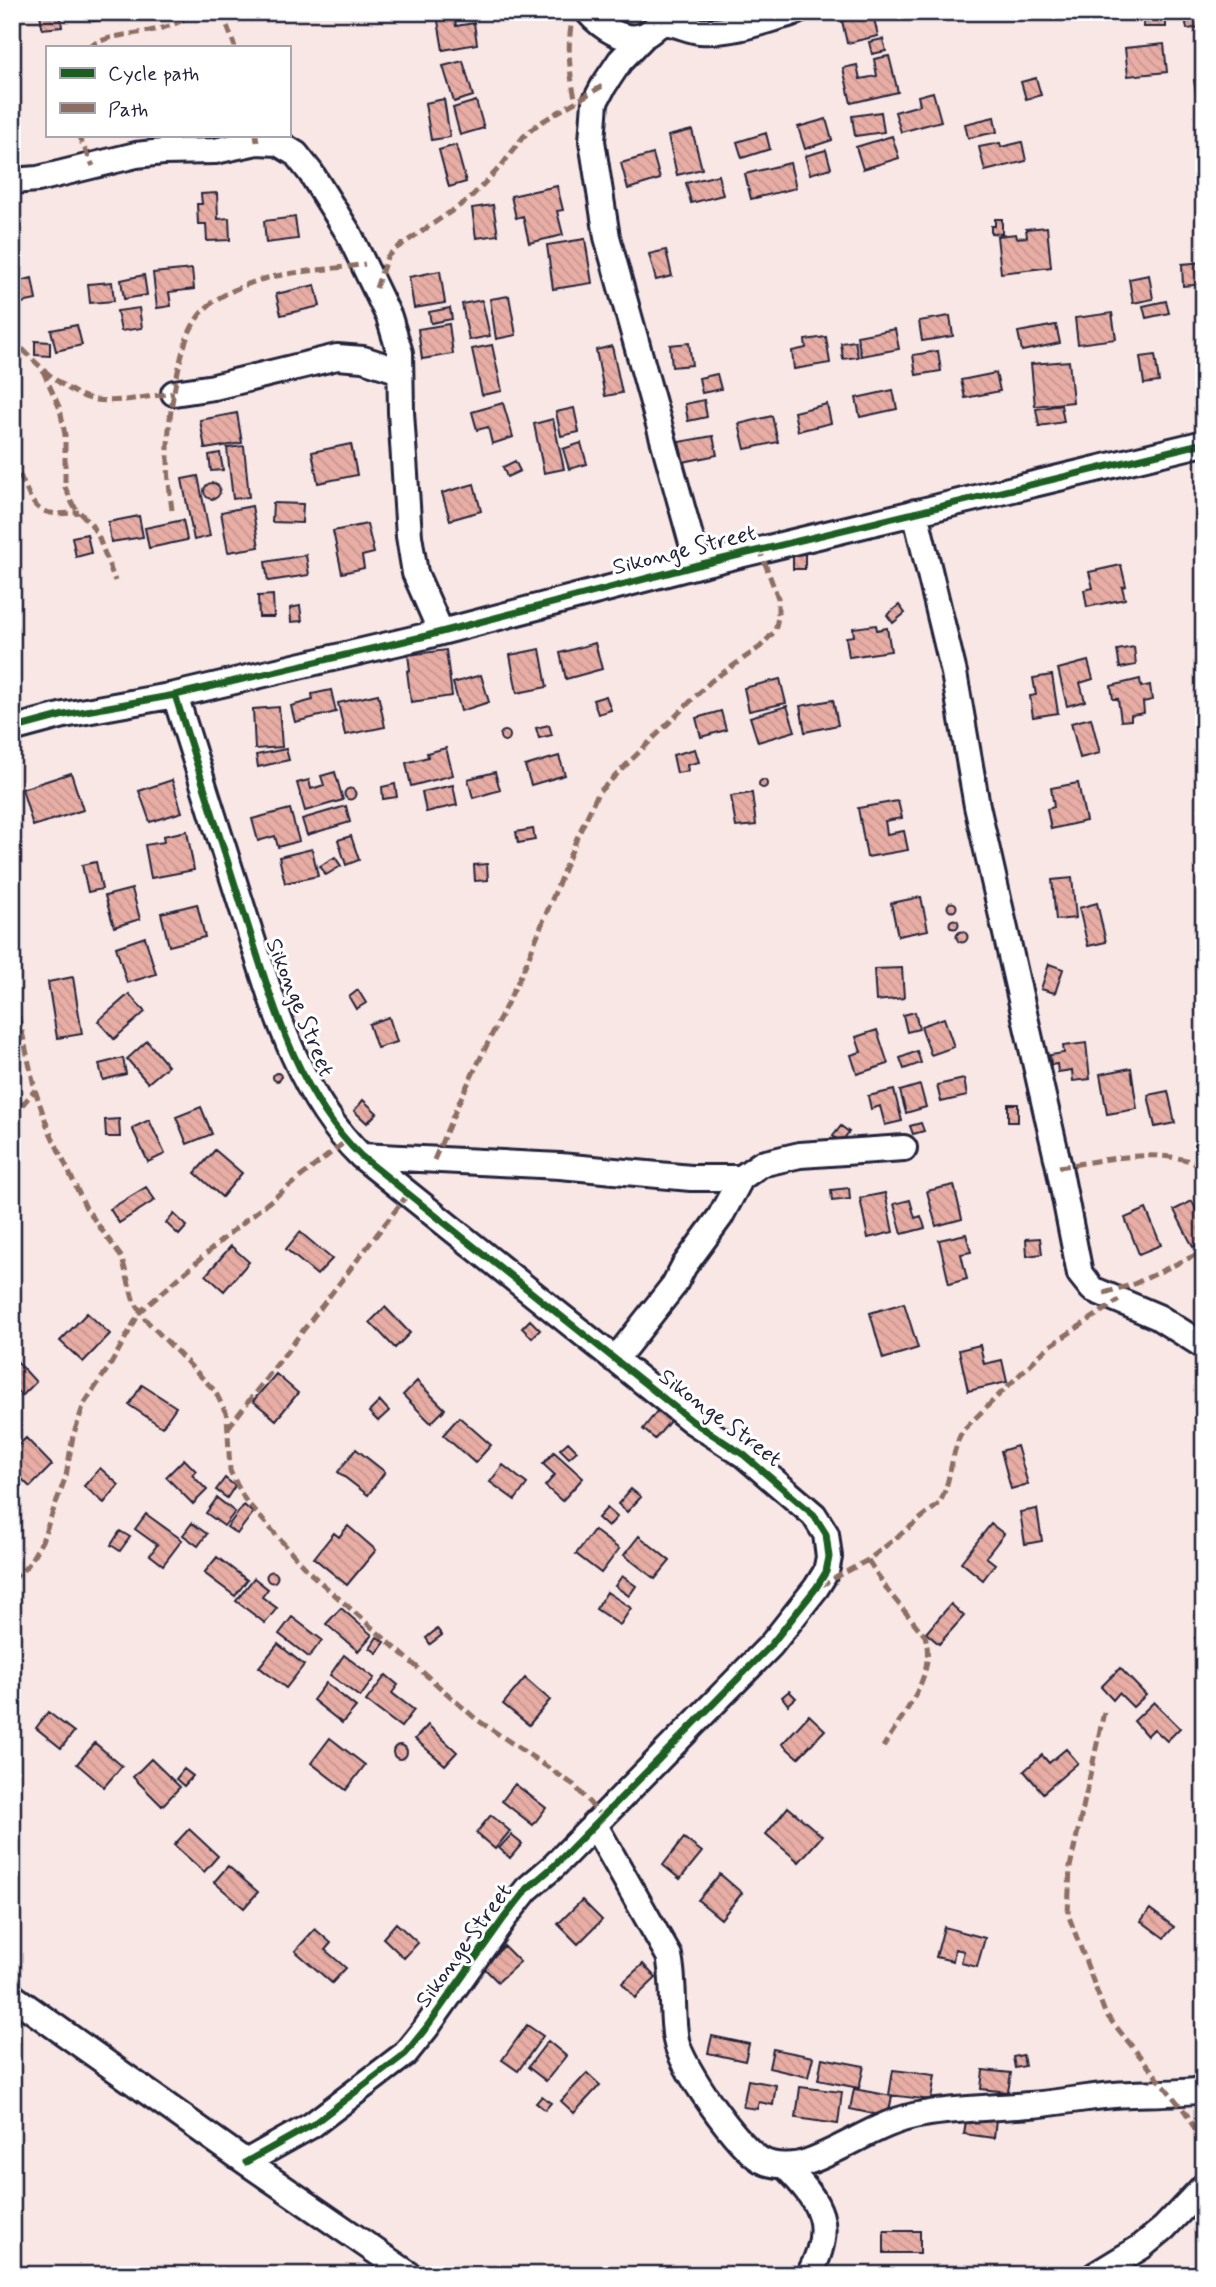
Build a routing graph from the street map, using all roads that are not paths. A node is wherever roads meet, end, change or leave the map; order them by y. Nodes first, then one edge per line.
1 (588, 12) edge
2 (796, 12) edge
3 (644, 36) junction
4 (12, 181) edge
5 (400, 371) junction
6 (174, 393) dead end
7 (1204, 443) edge
8 (915, 512) junction
9 (698, 565) junction
10 (441, 632) junction
11 (175, 695) junction
12 (12, 729) edge
13 (904, 1148) dead end
14 (361, 1156) junction
15 (741, 1178) junction
16 (1204, 1346) edge
17 (615, 1360) junction
18 (594, 1824) junction
19 (12, 1996) edge
20 (1204, 2090) edge
21 (246, 2162) junction
22 (785, 2166) junction
23 (1204, 2186) edge
24 (410, 2275) edge
25 (809, 2275) edge
26 (1095, 2275) edge

1 - 3 street
2 - 3 street
3 - 9 street
4 - 5 street
5 - 6 street
5 - 10 street
7 - 8 street, Sikonge Street
8 - 9 street, Sikonge Street
8 - 16 street
9 - 10 street, Sikonge Street
10 - 11 street, Sikonge Street
11 - 12 street, Sikonge Street
11 - 14 street, Sikonge Street
13 - 15 street
14 - 15 street
14 - 17 street, Sikonge Street
15 - 17 street
17 - 18 street, Sikonge Street
18 - 21 street, Sikonge Street
18 - 22 street
19 - 21 street
20 - 22 street
21 - 24 street
22 - 25 street
23 - 26 street

